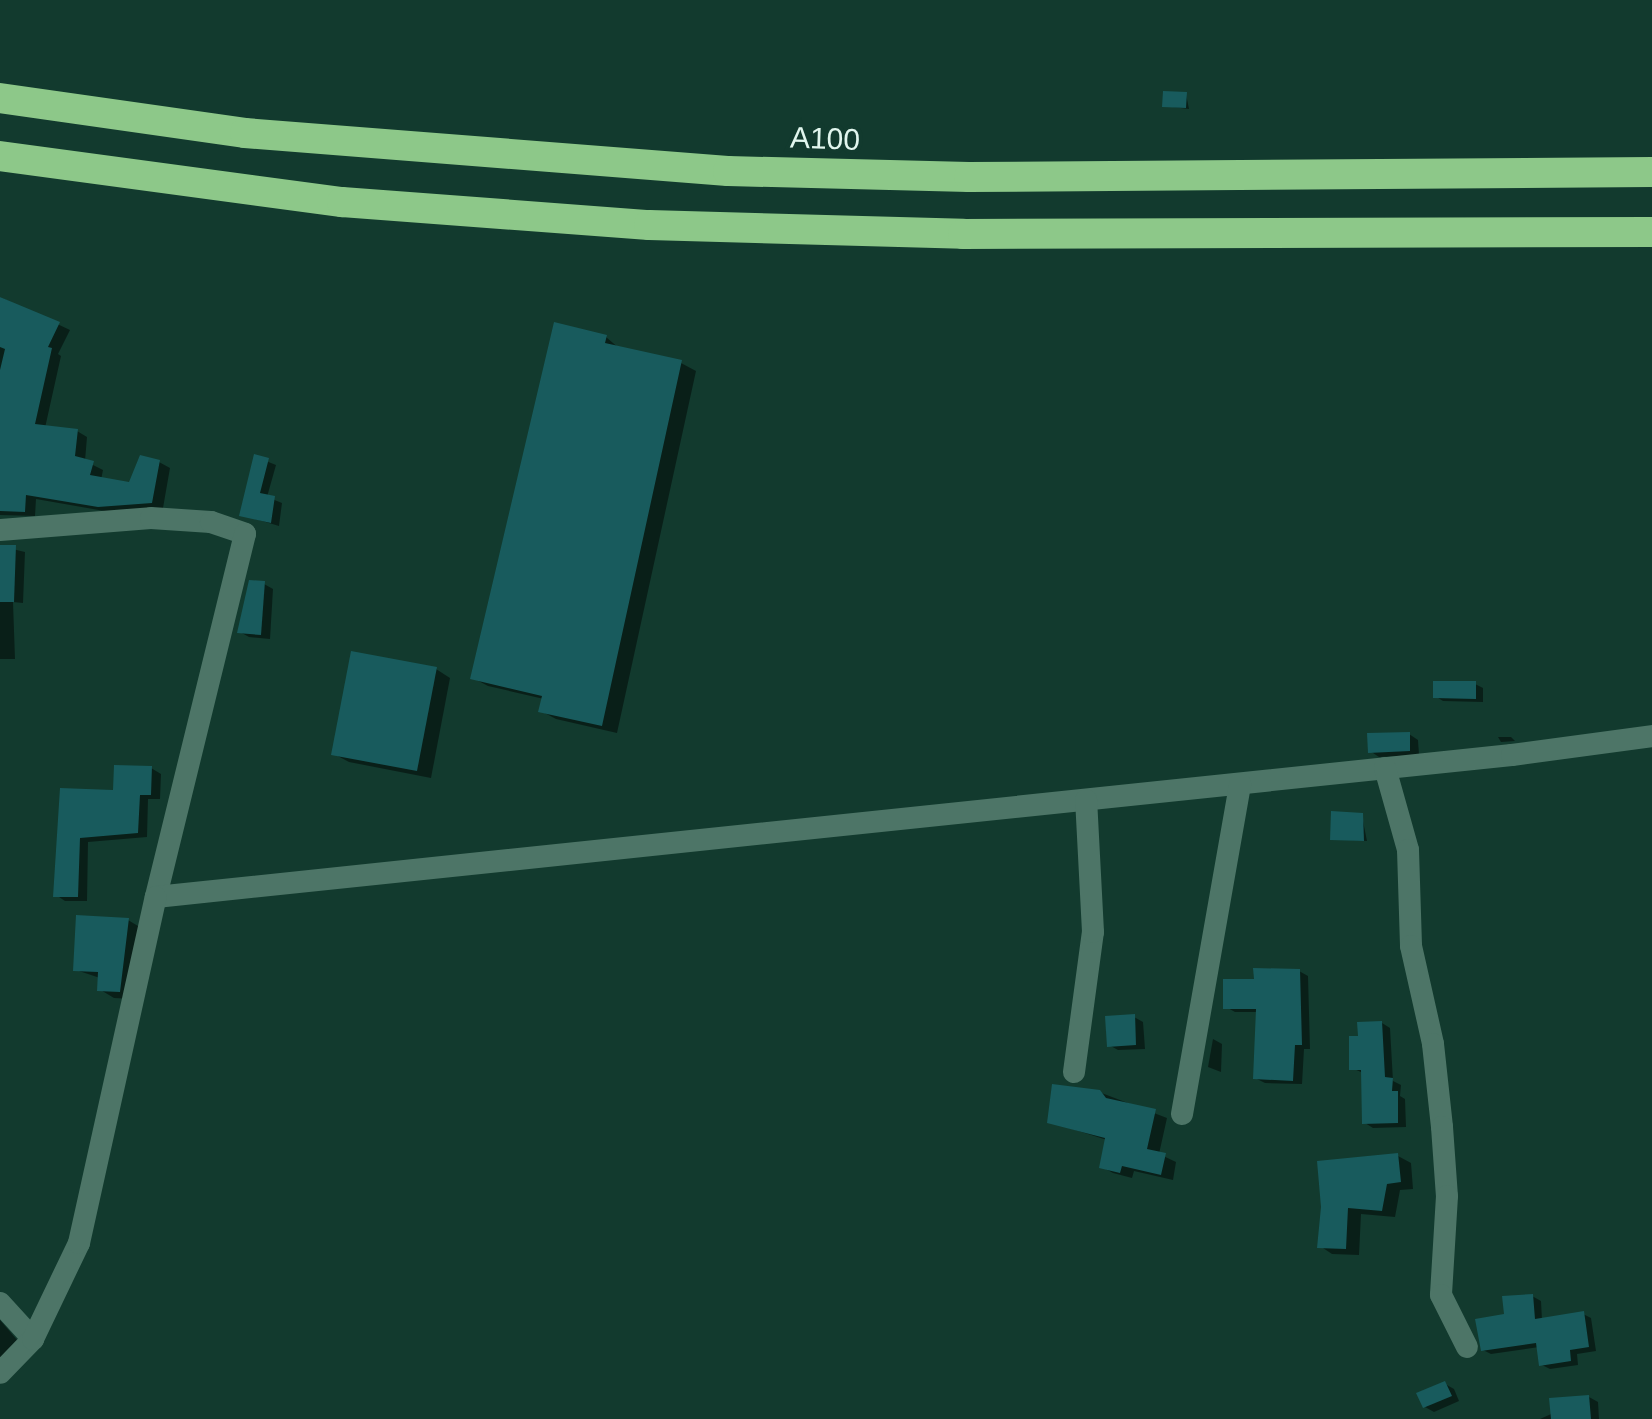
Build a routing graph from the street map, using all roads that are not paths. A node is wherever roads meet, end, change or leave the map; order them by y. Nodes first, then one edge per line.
1 (0, 98) edge
2 (0, 156) edge
3 (1652, 172) edge
4 (1652, 232) edge
5 (0, 530) edge
6 (1652, 736) edge
7 (1385, 768) junction
8 (1240, 784) junction
9 (1086, 800) junction
10 (156, 897) junction
11 (1074, 1072) dead end
12 (1182, 1114) dead end
13 (0, 1303) edge
14 (33, 1339) junction
15 (1467, 1348) dead end
16 (0, 1373) edge

1 - 3 highway, A100 / A100
2 - 4 highway
5 - 10 street
6 - 7 street
7 - 8 street
7 - 15 street
8 - 9 street
8 - 12 street
9 - 10 street
9 - 11 street
10 - 14 street
13 - 14 street
14 - 16 street

